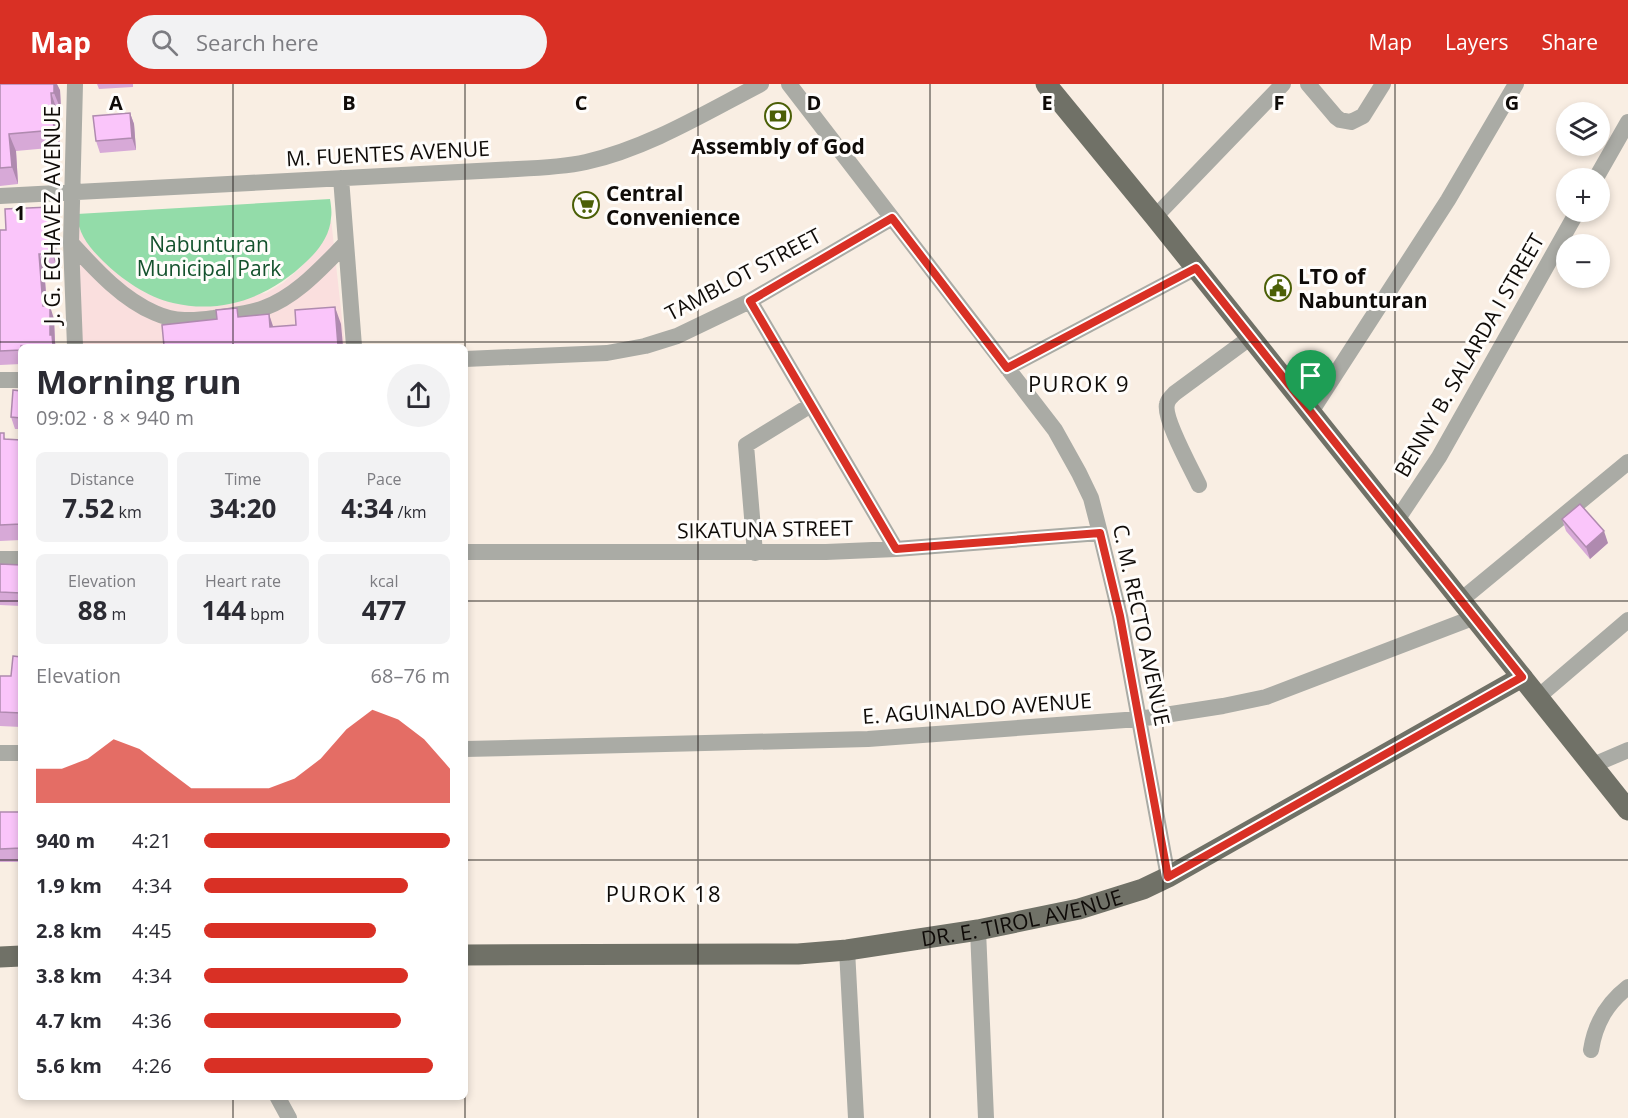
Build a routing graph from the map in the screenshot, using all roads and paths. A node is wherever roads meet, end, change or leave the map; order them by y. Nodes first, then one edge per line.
1 (75, 84) edge
2 (762, 84) edge
3 (789, 84) edge
4 (1046, 84) edge
5 (1283, 84) edge
6 (1308, 84) edge
7 (1383, 84) edge
8 (1516, 84) edge
9 (1628, 122) edge
10 (1602, 168) edge
11 (341, 178) junction
12 (71, 192) junction
13 (0, 196) edge
14 (1155, 217) junction
15 (892, 218) junction
16 (1571, 222) edge
17 (71, 243) junction
18 (346, 243) junction
19 (1196, 268) junction
20 (750, 301) junction
21 (1251, 337) junction
22 (75, 344) edge
23 (354, 344) edge
24 (468, 359) edge
25 (1007, 368) junction
26 (0, 380) edge
27 (18, 380) edge
28 (811, 405) junction
29 (1311, 412) junction
30 (1628, 462) edge
31 (1198, 485) dead end
32 (1397, 520) junction
33 (1100, 533) junction
34 (896, 549) junction
35 (468, 552) edge
36 (755, 553) junction
37 (18, 559) edge
38 (0, 560) edge
39 (1461, 600) junction
40 (1475, 617) junction
41 (1628, 620) edge
42 (1522, 677) junction
43 (1538, 697) junction
44 (1138, 719) junction
45 (468, 749) edge
46 (1628, 750) edge
47 (0, 753) edge
48 (18, 753) edge
49 (1593, 765) junction
50 (1628, 810) edge
51 (1168, 877) junction
52 (978, 930) junction
53 (847, 950) junction
54 (468, 955) edge
55 (18, 956) edge
56 (0, 957) edge
57 (1628, 987) edge
58 (1591, 1050) dead end
59 (279, 1100) edge
60 (290, 1118) edge
61 (856, 1118) edge
62 (986, 1118) edge

1 - 12 street, J. G. ECHAVEZ AVENUE
2 - 11 street, M. FUENTES AVENUE
3 - 15 street, C. M. RECTO AVENUE
4 - 14 main road
5 - 14 street
6 - 7 street
8 - 29 street
9 - 10 street
11 - 12 street, M. FUENTES AVENUE
11 - 18 street
12 - 13 street, M. FUENTES AVENUE
12 - 17 street, J. G. ECHAVEZ AVENUE
14 - 19 main road
15 - 20 street, TAMBLOT STREET
15 - 25 street, C. M. RECTO AVENUE
16 - 32 street, BENNY B. SALARDA I STREET
17 - 18 street
17 - 22 street, J. G. ECHAVEZ AVENUE
18 - 23 street
19 - 21 main road
19 - 25 street
20 - 24 street, TAMBLOT STREET
20 - 28 street
21 - 29 main road
21 - 31 street
25 - 33 street, C. M. RECTO AVENUE
26 - 27 street
28 - 34 street
28 - 36 street
29 - 32 main road
30 - 39 street
32 - 39 main road
33 - 34 street, SIKATUNA STREET
33 - 44 street, C. M. RECTO AVENUE
34 - 36 street, SIKATUNA STREET
35 - 36 street, SIKATUNA STREET
37 - 38 street
39 - 40 main road
40 - 42 main road
40 - 44 street, E. AGUINALDO AVENUE
41 - 43 street
42 - 43 main road
42 - 51 main road, DR. E. TIROL AVENUE
43 - 49 main road
44 - 45 street, E. AGUINALDO AVENUE
44 - 51 street, C. M. RECTO AVENUE
46 - 49 street
47 - 48 street
49 - 50 main road
51 - 52 main road, DR. E. TIROL AVENUE
52 - 53 main road, DR. E. TIROL AVENUE
52 - 62 street
53 - 54 main road, DR. E. TIROL AVENUE
53 - 61 street
55 - 56 main road
57 - 58 street
59 - 60 street

